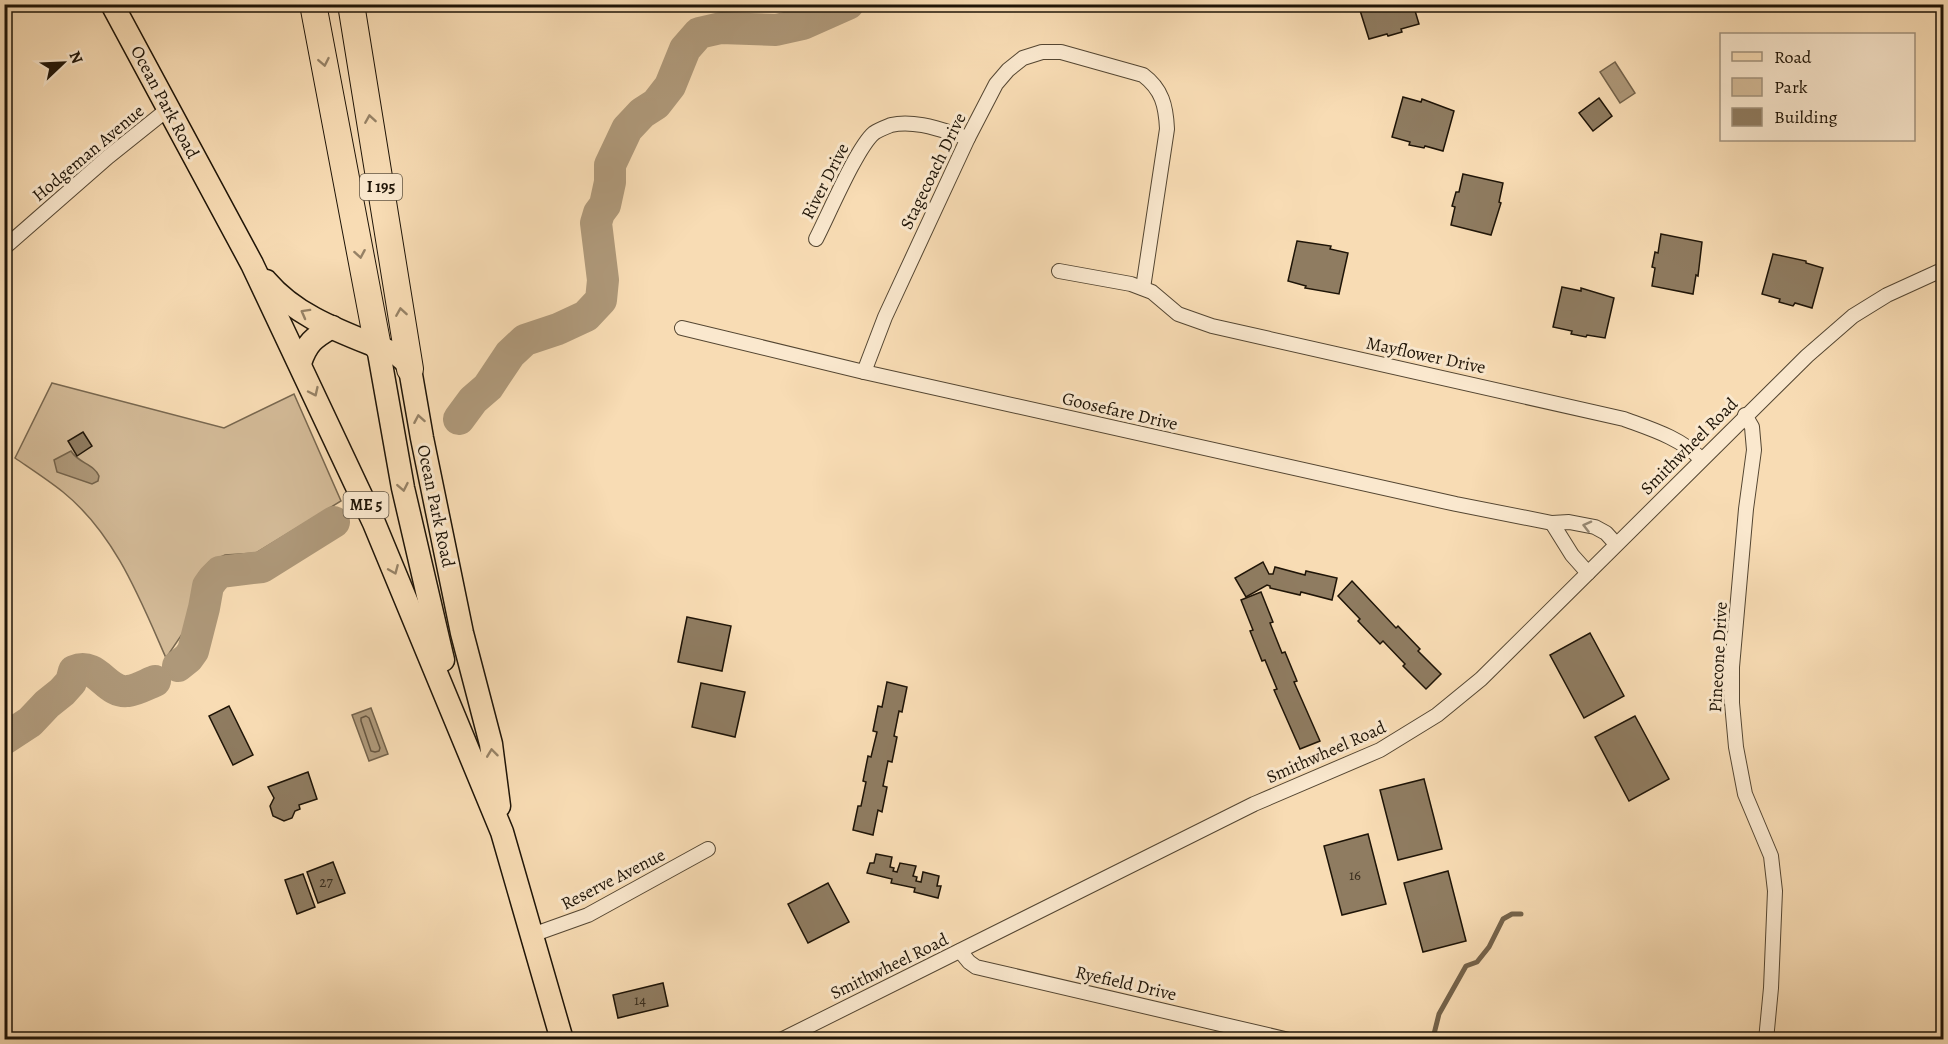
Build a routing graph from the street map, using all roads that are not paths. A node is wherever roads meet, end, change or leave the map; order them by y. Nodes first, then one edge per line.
1 (111, 4) edge
2 (313, 4) edge
3 (351, 4) edge
4 (168, 109) junction
5 (968, 138) junction
6 (816, 239) dead end
7 (4, 248) edge
8 (252, 264) junction
9 (1944, 269) edge
10 (1059, 271) dead end
11 (1143, 288) junction
12 (332, 327) junction
13 (682, 328) dead end
14 (378, 347) junction
15 (300, 363) junction
16 (410, 369) junction
17 (864, 372) junction
18 (1745, 415) junction
19 (1701, 459) junction
20 (1552, 523) junction
21 (1616, 544) junction
22 (1588, 573) junction
23 (468, 751) junction
24 (502, 832) junction
25 (708, 849) dead end
26 (532, 935) junction
27 (960, 951) junction
28 (562, 1040) edge
29 (781, 1040) edge
30 (1289, 1040) edge
31 (1766, 1040) edge

1 - 4 main road, Ocean Park Road / ME 5
2 -> 14 highway, I 195
16 -> 3 highway, I 195
4 - 7 street, Hodgeman Avenue
4 - 8 main road, Ocean Park Road / ME 5
5 - 6 street, River Drive
5 - 11 street, Stagecoach Drive
5 - 17 street, Stagecoach Drive
12 -> 8 main road, Ocean Park Road / ME 5
8 - 15 main road, Ocean Park Road / ME 5
9 - 18 street, Smithwheel Road
10 - 11 street, Mayflower Drive
11 - 19 street, Mayflower Drive
12 - 14 main road, Ocean Park Road / ME 5
12 - 15 main road
13 - 17 street, Goosefare Drive
14 - 16 main road, Ocean Park Road / ME 5
14 -> 23 main road
15 -> 23 main road, Ocean Park Road / ME 5
24 -> 16 main road, Ocean Park Road / ME 5
17 - 20 street, Goosefare Drive
18 - 19 street, Smithwheel Road
18 - 31 street, Pinecone Drive
19 - 21 street, Smithwheel Road
21 -> 20 street, Goosefare Drive
20 - 22 street
21 - 22 street, Smithwheel Road
22 - 27 street, Smithwheel Road
23 - 24 main road, Ocean Park Road / ME 5
24 - 26 main road, Ocean Park Road / ME 5
25 - 26 street, Reserve Avenue
26 - 28 main road, Ocean Park Road / ME 5
27 - 29 street, Smithwheel Road
27 - 30 street, Ryefield Drive

